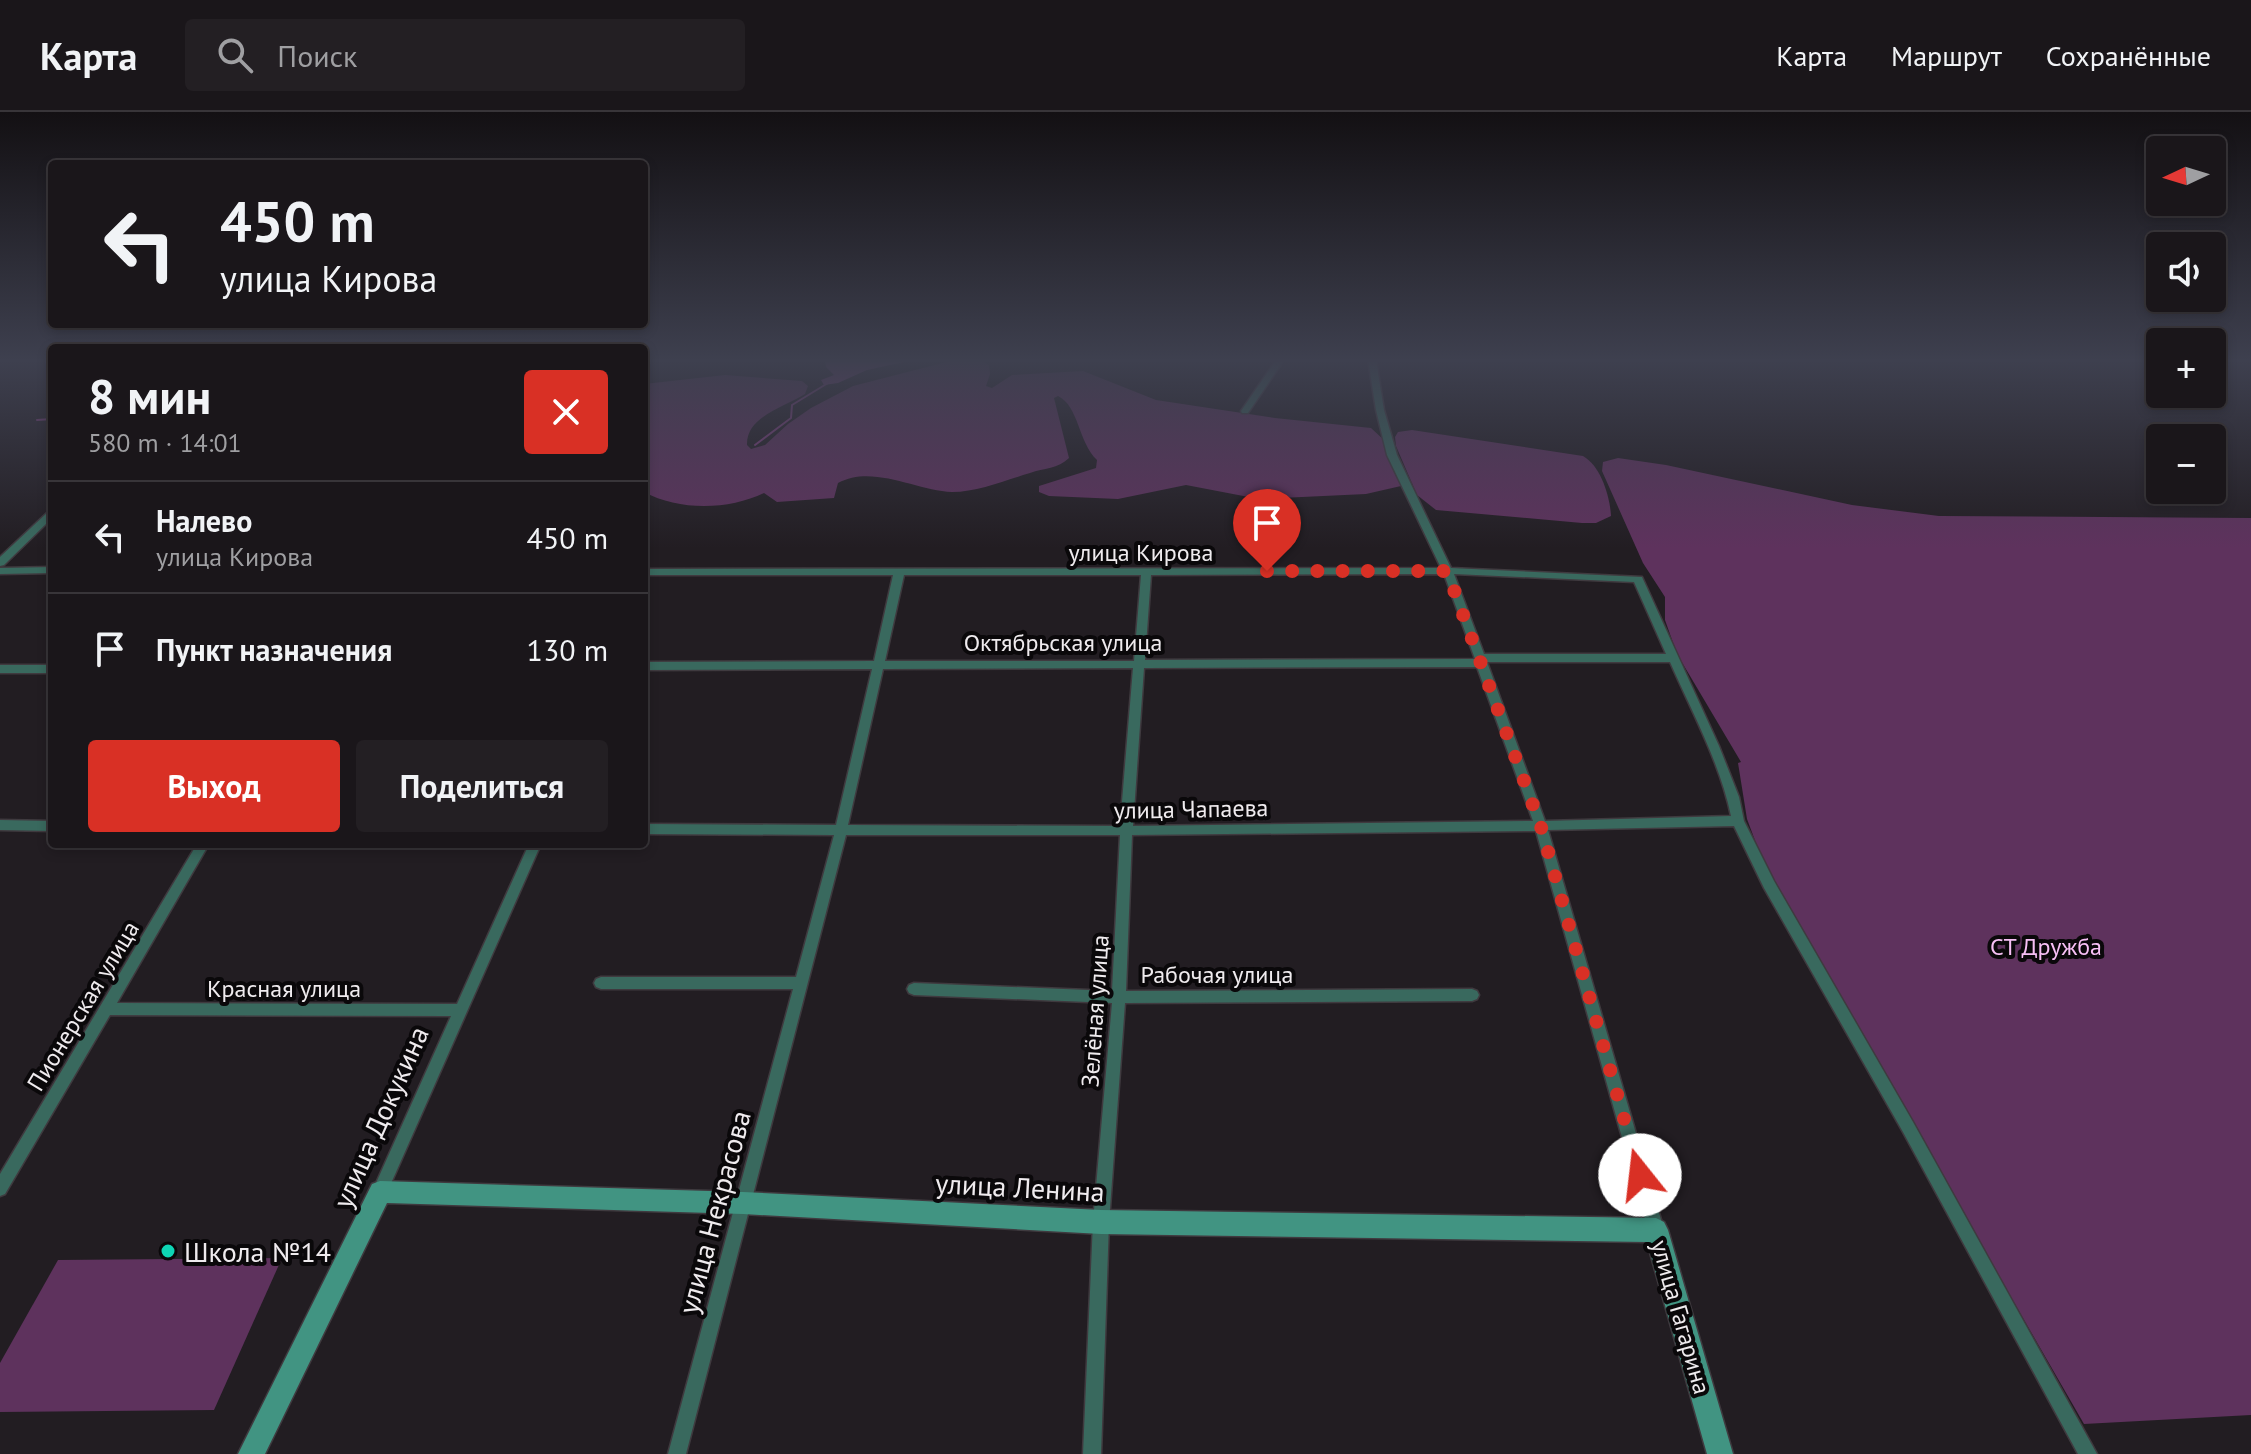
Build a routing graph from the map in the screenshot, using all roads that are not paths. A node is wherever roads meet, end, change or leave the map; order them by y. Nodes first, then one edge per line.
1 (1384, 423) edge
2 (48, 517) edge
3 (0, 563) edge
4 (48, 570) edge
5 (0, 571) edge
6 (1447, 571) junction
7 (1146, 572) junction
8 (899, 573) junction
9 (648, 576) edge
10 (1673, 658) junction
11 (1481, 661) junction
12 (1139, 664) junction
13 (648, 666) edge
14 (878, 666) junction
15 (0, 669) edge
16 (48, 669) edge
17 (1738, 821) junction
18 (0, 825) edge
19 (48, 826) edge
20 (1541, 827) junction
21 (648, 829) edge
22 (841, 831) junction
23 (1126, 832) junction
24 (201, 848) edge
25 (533, 848) edge
26 (601, 983) dead end
27 (801, 983) junction
28 (914, 989) dead end
29 (1472, 995) dead end
30 (1119, 997) junction
31 (106, 1009) junction
32 (461, 1010) junction
33 (0, 1189) edge
34 (380, 1192) junction
35 (743, 1203) junction
36 (1101, 1222) junction
37 (1656, 1230) junction
38 (251, 1454) edge
39 (677, 1454) edge
40 (1092, 1454) edge
41 (1720, 1454) edge
42 (2088, 1454) edge

1 - 6 street, улица Гагарина
2 - 3 street
4 - 5 street
6 - 7 street, улица Кирова
6 - 10 street, улица Кирова
6 - 11 street, улица Гагарина
7 - 8 street, улица Кирова
7 - 12 street, Зелёная улица
8 - 9 street, улица Кирова
8 - 14 street, улица Некрасова
10 - 11 street, Октябрьская улица
10 - 17 street
11 - 12 street, Октябрьская улица
11 - 20 street, улица Гагарина
12 - 14 street, Октябрьская улица
12 - 23 street, Зелёная улица
13 - 14 street, Октябрьская улица
14 - 22 street, улица Некрасова
15 - 16 street
17 - 20 street, улица Чапаева
17 - 42 street
18 - 19 street
20 - 23 street, улица Чапаева
20 - 37 street, улица Гагарина
21 - 22 street, улица Чапаева
22 - 23 street, улица Чапаева
22 - 27 street, улица Некрасова
23 - 30 street, Зелёная улица
24 - 31 street, Пионерская улица
25 - 32 street, улица Докукина
26 - 27 street
27 - 35 street, улица Некрасова
28 - 30 street, Рабочая улица
29 - 30 street, Рабочая улица
30 - 36 street, Зелёная улица
31 - 32 street, Красная улица
31 - 33 street, Пионерская улица
32 - 34 street, улица Докукина
34 - 35 street, улица Ленина
34 - 38 street, улица Докукина
35 - 36 street, улица Ленина
35 - 39 street, улица Некрасова
36 - 37 street, улица Ленина
36 - 40 street, Зелёная улица
37 - 41 street, улица Гагарина

